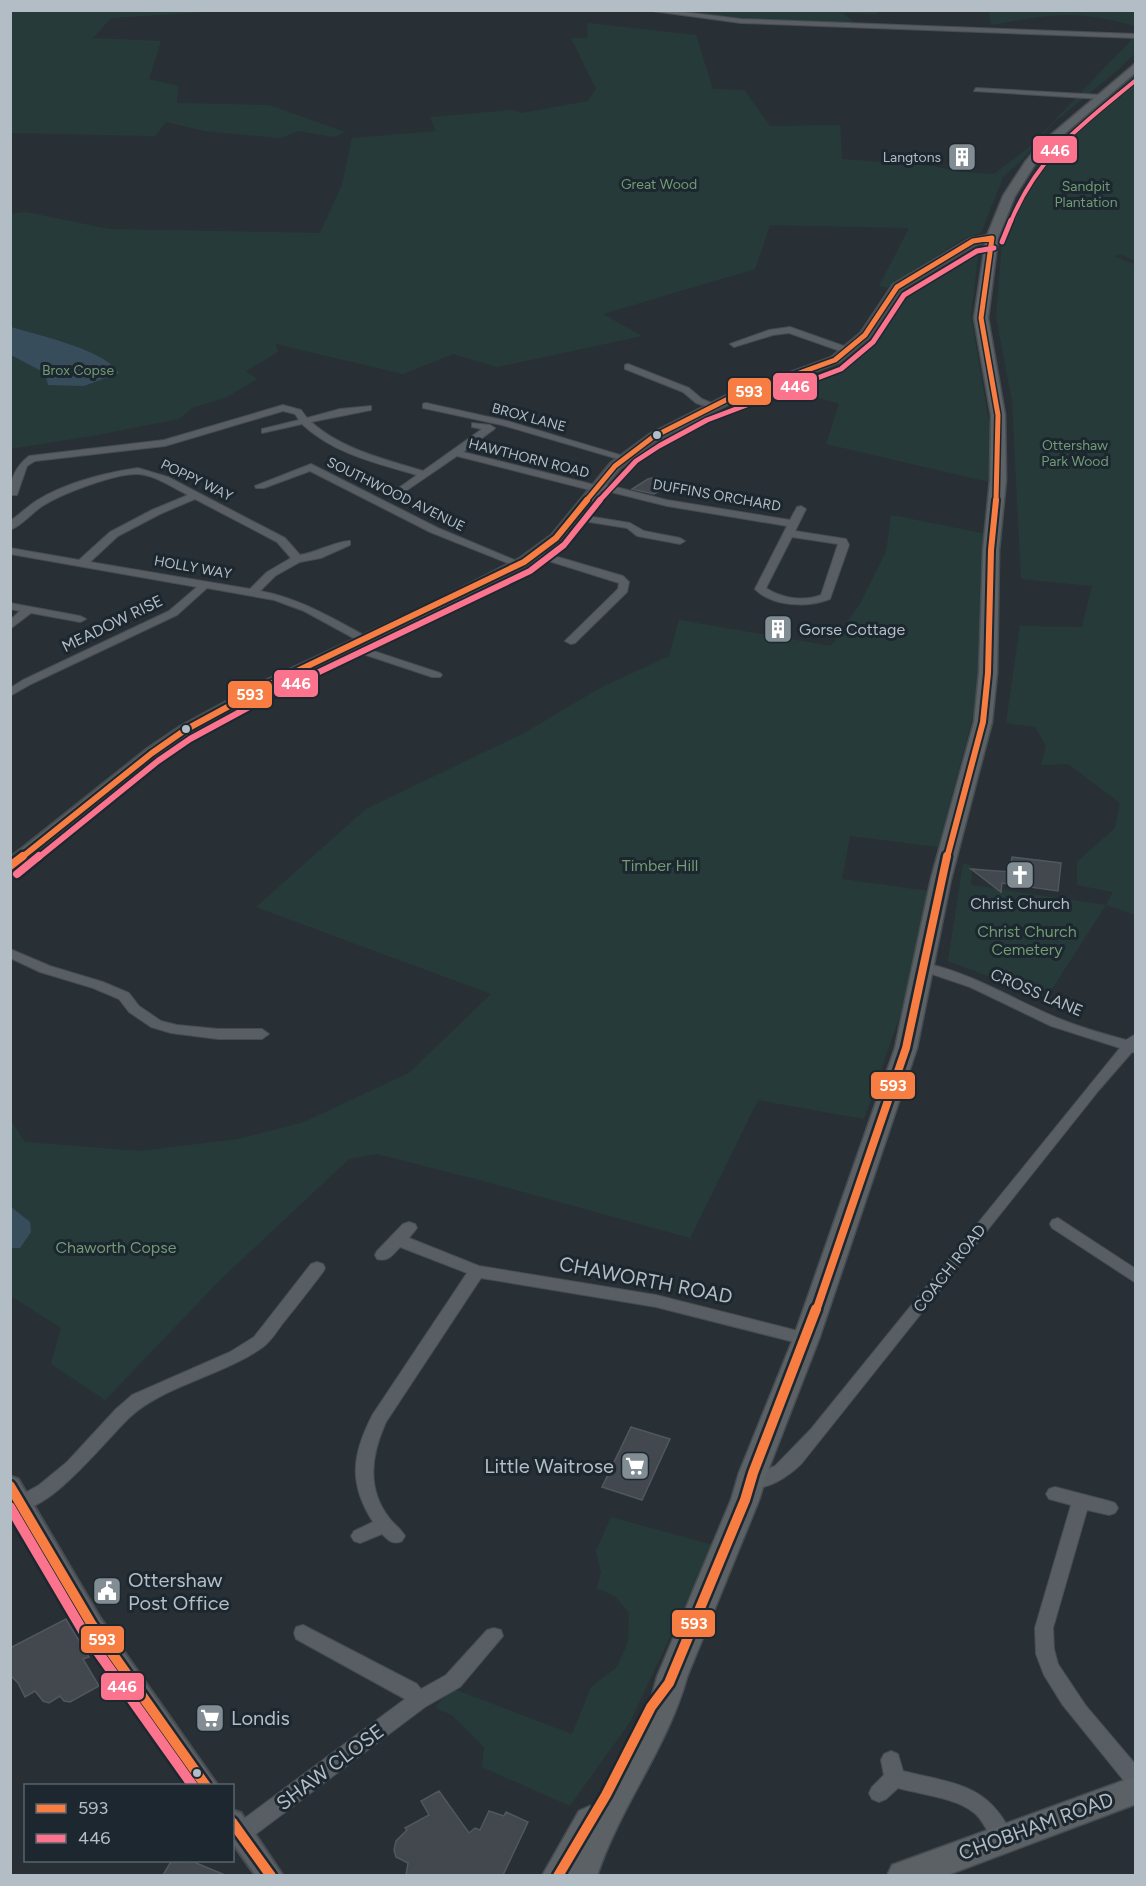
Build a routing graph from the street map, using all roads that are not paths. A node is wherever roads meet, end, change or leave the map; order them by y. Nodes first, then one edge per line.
1 (648, 10) edge
2 (1136, 36) edge
3 (1136, 66) edge
4 (976, 90) dead end
5 (1102, 98) junction
6 (992, 238) junction
7 (744, 349) dead end
8 (849, 351) junction
9 (629, 367) dead end
10 (714, 406) junction
11 (368, 408) dead end
12 (305, 421) junction
13 (265, 431) dead end
14 (455, 453) junction
15 (625, 458) junction
16 (424, 474) junction
17 (260, 486) dead end
18 (599, 487) junction
19 (13, 493) dead end
20 (195, 496) junction
21 (394, 496) dead end
22 (801, 509) dead end
23 (575, 517) junction
24 (10, 527) edge
25 (792, 528) junction
26 (680, 541) dead end
27 (346, 543) dead end
28 (10, 551) edge
29 (537, 554) junction
30 (297, 559) junction
31 (82, 563) junction
32 (519, 564) junction
33 (206, 584) junction
34 (252, 593) junction
35 (10, 606) edge
36 (29, 609) junction
37 (80, 619) dead end
38 (10, 626) edge
39 (363, 639) junction
40 (571, 641) dead end
41 (349, 646) junction
42 (436, 673) dead end
43 (10, 676) edge
44 (27, 682) junction
45 (10, 693) edge
46 (10, 866) edge
47 (10, 953) edge
48 (925, 968) junction
49 (262, 1034) dead end
50 (1133, 1044) edge
51 (1058, 1224) dead end
52 (409, 1228) dead end
53 (397, 1240) junction
54 (382, 1255) dead end
55 (317, 1268) dead end
56 (477, 1271) junction
57 (1136, 1276) edge
58 (806, 1339) junction
59 (752, 1482) junction
60 (16, 1494) edge
61 (1055, 1494) dead end
62 (1081, 1501) junction
63 (1109, 1508) dead end
64 (360, 1536) dead end
65 (303, 1633) dead end
66 (494, 1636) dead end
67 (669, 1683) junction
68 (418, 1701) junction
69 (1136, 1781) edge
70 (205, 1784) edge
71 (1136, 1790) edge
72 (879, 1793) dead end
73 (237, 1827) edge
74 (1003, 1837) junction
75 (271, 1875) edge
76 (558, 1875) edge
77 (581, 1875) edge
78 (903, 1875) edge

1 - 2 street
3 - 5 main road
4 - 5 street
5 - 6 main road
6 - 8 street
6 - 48 main road
7 - 8 street
8 - 10 street
9 - 10 street
10 - 15 street
11 - 12 street
12 - 13 street
12 - 16 street
12 - 19 street
14 - 15 street, BROX LANE
14 - 16 street, HAWTHORN ROAD
14 - 18 street, HAWTHORN ROAD
15 - 18 street
16 - 21 street, HAWTHORN ROAD
17 - 32 street, SOUTHWOOD AVENUE
18 - 23 street
18 - 25 street, DUFFINS ORCHARD
20 - 24 street, POPPY WAY
20 - 30 street, POPPY WAY
20 - 31 street
22 - 25 street, DUFFINS ORCHARD
23 - 26 street
23 - 29 street
25 - 25 street, DUFFINS ORCHARD
27 - 30 street
28 - 31 street, HOLLY WAY
29 - 32 street
29 - 40 street
30 - 34 street
31 - 33 street, HOLLY WAY
32 - 39 street
33 - 34 street, HOLLY WAY
33 - 44 street, MEADOW RISE
34 - 39 street, HOLLY WAY
35 - 36 street
36 - 37 street
36 - 38 street
39 - 41 street
41 - 42 street
41 - 46 street
43 - 44 street
44 - 45 street, MEADOW RISE
47 - 49 street
48 - 50 street, CROSS LANE
48 - 58 main road
50 - 59 street, COACH ROAD
51 - 57 street
52 - 53 street
53 - 54 street
53 - 56 street, CHAWORTH ROAD
55 - 60 street
56 - 58 street, CHAWORTH ROAD
56 - 64 street
58 - 59 main road
59 - 67 main road
60 - 70 street
61 - 62 street
62 - 63 street
62 - 69 street
65 - 68 street
66 - 68 street, SHAW CLOSE
67 - 76 main road
67 - 77 main road
68 - 73 street, SHAW CLOSE
71 - 74 main road, CHOBHAM ROAD
72 - 74 street
73 - 75 street
74 - 78 main road, CHOBHAM ROAD

